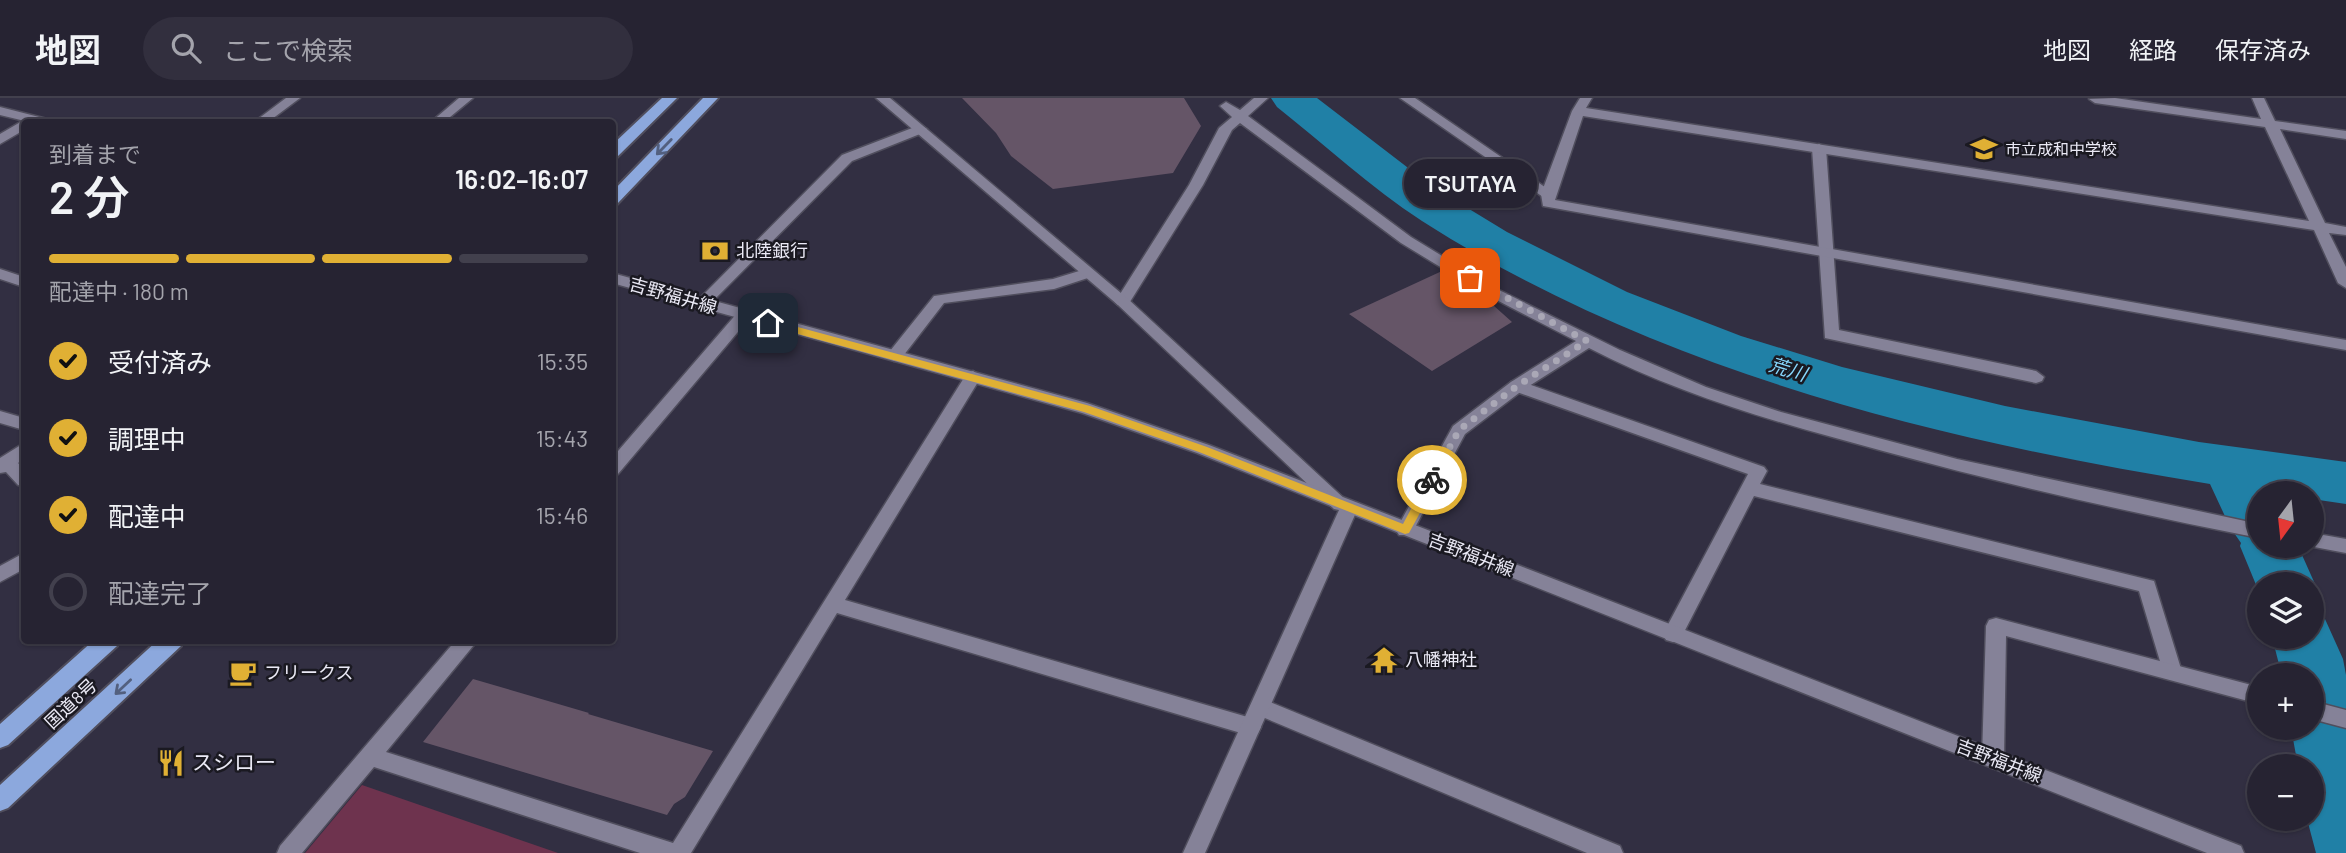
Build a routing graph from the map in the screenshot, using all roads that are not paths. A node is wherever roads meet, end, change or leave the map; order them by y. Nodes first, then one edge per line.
1 (294, 98) edge
2 (467, 98) edge
3 (670, 98) edge
4 (711, 98) edge
5 (882, 98) edge
6 (1262, 98) edge
7 (1406, 98) edge
8 (2258, 98) edge
9 (2095, 99) edge
10 (1582, 104) edge
11 (1226, 106) dead end
12 (0, 111) edge
13 (1243, 115) junction
14 (23, 119) edge
15 (264, 119) edge
16 (440, 119) edge
17 (2271, 124) junction
18 (21, 128) edge
19 (920, 129) junction
20 (2346, 135) edge
21 (0, 140) edge
22 (1819, 148) junction
23 (616, 150) edge
24 (1548, 194) junction
25 (616, 197) edge
26 (2320, 227) junction
27 (2346, 231) edge
28 (1826, 252) junction
29 (1089, 273) junction
30 (0, 274) edge
31 (616, 279) edge
32 (21, 281) edge
33 (2346, 283) edge
34 (1123, 302) junction
35 (702, 304) junction
36 (743, 316) junction
37 (1587, 341) junction
38 (2346, 345) edge
39 (894, 356) junction
40 (973, 377) junction
41 (2036, 377) dead end
42 (1517, 386) junction
43 (0, 417) edge
44 (21, 423) edge
45 (21, 451) edge
46 (4, 464) edge
47 (616, 465) edge
48 (21, 478) edge
49 (1749, 488) junction
50 (1345, 506) junction
51 (2247, 528) edge
52 (1405, 530) junction
53 (2324, 542) edge
54 (2346, 546) edge
55 (21, 562) edge
56 (0, 575) edge
57 (833, 604) junction
58 (1673, 634) junction
59 (105, 644) edge
60 (169, 644) edge
61 (465, 644) edge
62 (2172, 672) junction
63 (2247, 693) edge
64 (1260, 706) junction
65 (2324, 713) edge
66 (2346, 719) edge
67 (1251, 727) junction
68 (0, 738) edge
69 (370, 756) junction
70 (1993, 758) junction
71 (0, 800) edge
72 (288, 853) edge
73 (672, 853) edge
74 (680, 853) edge
75 (1194, 853) edge
76 (1612, 853) edge
77 (2233, 853) edge

1 - 15 street
2 - 16 street
3 - 23 highway
4 -> 25 highway
5 - 19 street
6 - 13 street
7 - 24 street
8 - 17 street
9 - 17 street
10 - 22 street
10 - 24 street
11 - 13 street
12 - 14 street
13 - 34 street
13 - 37 street
17 - 20 street
17 - 26 street
18 - 21 street
19 - 29 street
19 - 35 street
22 - 26 street
22 - 28 street
24 - 28 street
26 - 27 street
26 - 33 street
28 - 38 street
28 - 41 street
29 - 34 street
29 - 39 street
30 - 32 street
31 - 35 street, 吉野福井線
34 - 50 street
35 - 36 street, 吉野福井線
36 - 39 street, 吉野福井線
36 - 47 street
37 - 42 street
37 - 51 street
39 - 40 street, 吉野福井線
40 - 50 street, 吉野福井線
40 - 57 street
42 - 49 street
42 - 52 street
43 - 44 street
45 - 46 street
46 - 48 street
49 - 58 street
49 - 62 street
50 - 52 street, 吉野福井線
50 - 64 street
52 - 58 street, 吉野福井線
53 - 54 street
55 - 56 street
57 - 67 street
57 - 74 street
58 - 70 street, 吉野福井線
59 - 68 highway, 国道8号
60 -> 71 highway, 国道8号
61 - 69 street
62 - 63 street
62 - 70 street
64 - 67 street
64 - 76 street
65 - 66 street
67 - 75 street
69 - 72 street
69 - 73 street
70 - 77 street, 吉野福井線

